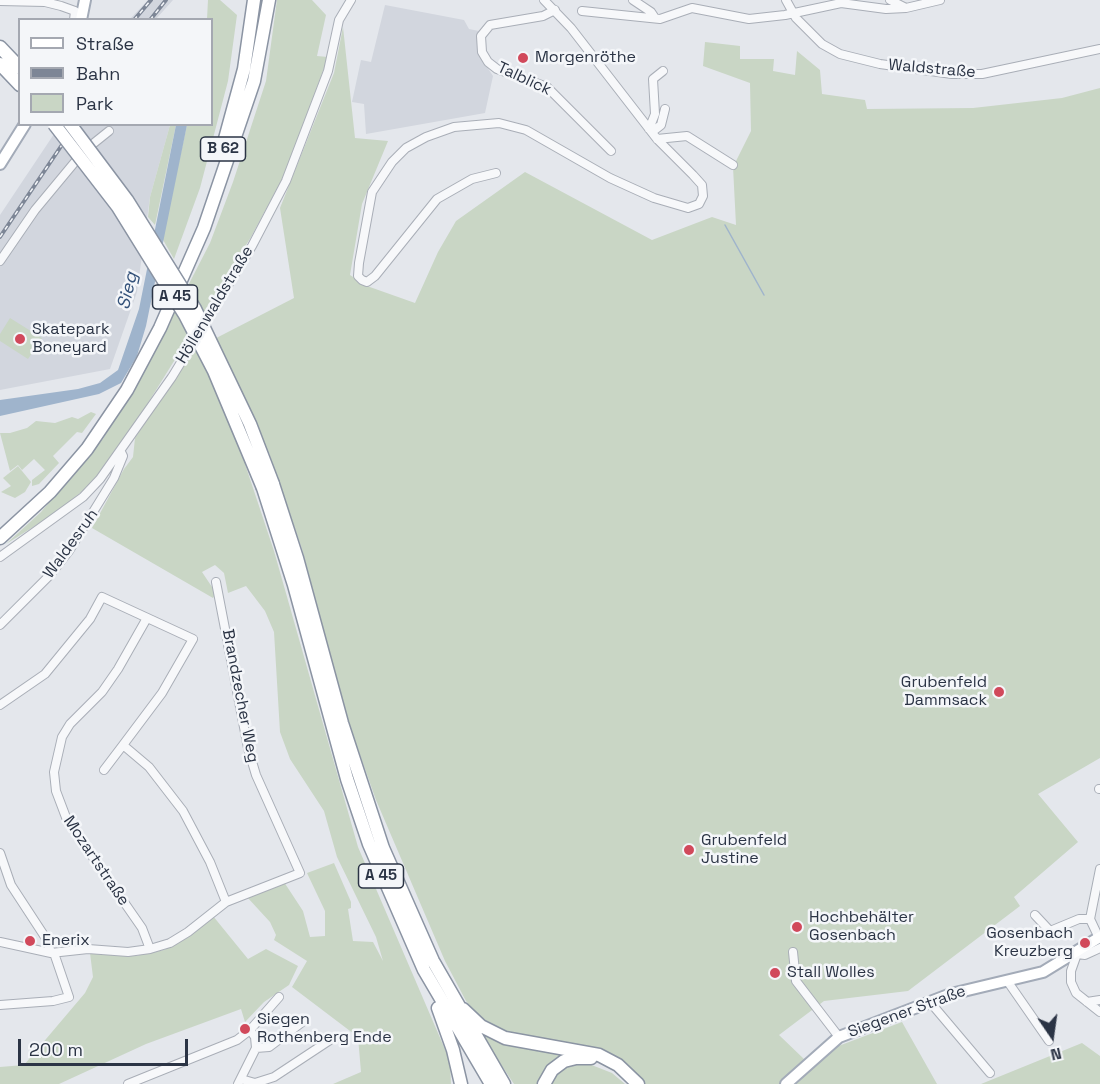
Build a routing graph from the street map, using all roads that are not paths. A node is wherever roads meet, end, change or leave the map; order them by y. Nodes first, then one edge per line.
1 (2, 0) edge
2 (85, 0) edge
3 (254, 0) edge
4 (260, 0) edge
5 (269, 0) edge
6 (351, 0) edge
7 (543, 0) edge
8 (633, 0) edge
9 (786, 0) edge
10 (890, 0) edge
11 (940, 0) edge
12 (906, 8) junction
13 (0, 10) edge
14 (555, 10) junction
15 (582, 11) dead end
16 (792, 12) junction
17 (74, 18) edge
18 (81, 18) edge
19 (655, 18) junction
20 (0, 47) edge
21 (1100, 49) edge
22 (0, 64) edge
23 (18, 66) edge
24 (663, 71) dead end
25 (18, 83) edge
26 (245, 102) junction
27 (665, 109) dead end
28 (24, 126) edge
29 (56, 126) edge
30 (71, 126) edge
31 (109, 131) dead end
32 (653, 133) junction
33 (611, 151) dead end
34 (0, 164) edge
35 (733, 165) dead end
36 (496, 173) dead end
37 (0, 261) edge
38 (171, 296) junction
39 (103, 420) junction
40 (120, 452) junction
41 (268, 486) junction
42 (0, 528) edge
43 (0, 538) edge
44 (0, 557) edge
45 (216, 582) dead end
46 (147, 618) junction
47 (0, 625) edge
48 (0, 705) edge
49 (123, 745) junction
50 (104, 770) dead end
51 (0, 853) edge
52 (1100, 869) edge
53 (226, 902) junction
54 (1035, 915) dead end
55 (1090, 918) junction
56 (1100, 941) edge
57 (0, 942) edge
58 (150, 950) junction
59 (793, 952) dead end
60 (53, 953) junction
61 (1077, 954) junction
62 (424, 970) junction
63 (1008, 982) junction
64 (447, 989) junction
65 (279, 997) dead end
66 (1100, 1000) edge
67 (930, 1002) junction
68 (1087, 1002) junction
69 (0, 1005) edge
70 (1100, 1012) edge
71 (305, 1020) dead end
72 (250, 1030) junction
73 (839, 1037) junction
74 (330, 1040) dead end
75 (1049, 1041) dead end
76 (255, 1048) junction
77 (990, 1073) dead end
78 (239, 1082) edge
79 (128, 1084) edge
80 (461, 1084) edge
81 (491, 1084) edge
82 (504, 1084) edge
83 (543, 1084) edge
84 (631, 1084) edge
85 (638, 1084) edge
86 (786, 1084) edge

1 - 13 street
1 - 17 street
2 - 18 main road
3 - 38 highway, B 62
4 - 26 highway, B 62
5 - 26 highway, B 62
6 - 40 street, Höllenwaldstraße
7 - 14 street
8 - 19 street
9 - 16 street, Waldstraße
10 - 12 street
11 - 12 street
12 - 16 street
14 - 32 street
14 - 33 street, Talblick
15 - 19 street
16 - 19 street
16 - 21 street, Waldstraße
20 - 23 highway
22 - 25 highway
24 - 32 street
26 - 38 highway, B 62
27 - 32 street
28 - 34 main road
29 - 41 highway, A 45, bridge
30 - 41 highway, A 45, bridge
31 - 37 street
32 - 35 street
32 - 36 street
38 - 39 highway, B 62
39 - 42 highway, B 62
39 - 43 highway, B 62
40 - 44 street, Höllenwaldstraße
40 - 47 street, Waldesruh
41 - 62 highway, A 45
41 - 64 highway, A 45
45 - 53 street, Brandzecher Weg
46 - 48 street
46 - 49 street
46 - 58 street, Mozartstraße
49 - 50 street
49 - 53 street
51 - 60 street
52 - 55 street
53 - 58 street
54 - 55 street
55 - 56 street
56 - 61 main road, Siegener Straße
57 - 60 street
58 - 60 street
59 - 73 street, Siegener Straße
60 - 69 street
61 - 63 main road, Siegener Straße
61 - 68 street
62 - 80 highway
62 - 81 highway, A 45
63 - 67 main road, Siegener Straße
63 - 75 street
64 - 82 highway, A 45
64 - 85 highway
65 - 72 street
66 - 68 street
67 - 73 main road, Siegener Straße
67 - 77 street
68 - 70 street
71 - 76 street
72 - 76 street
72 - 79 street
73 - 86 main road
74 - 78 street
76 - 78 street
83 - 84 highway

